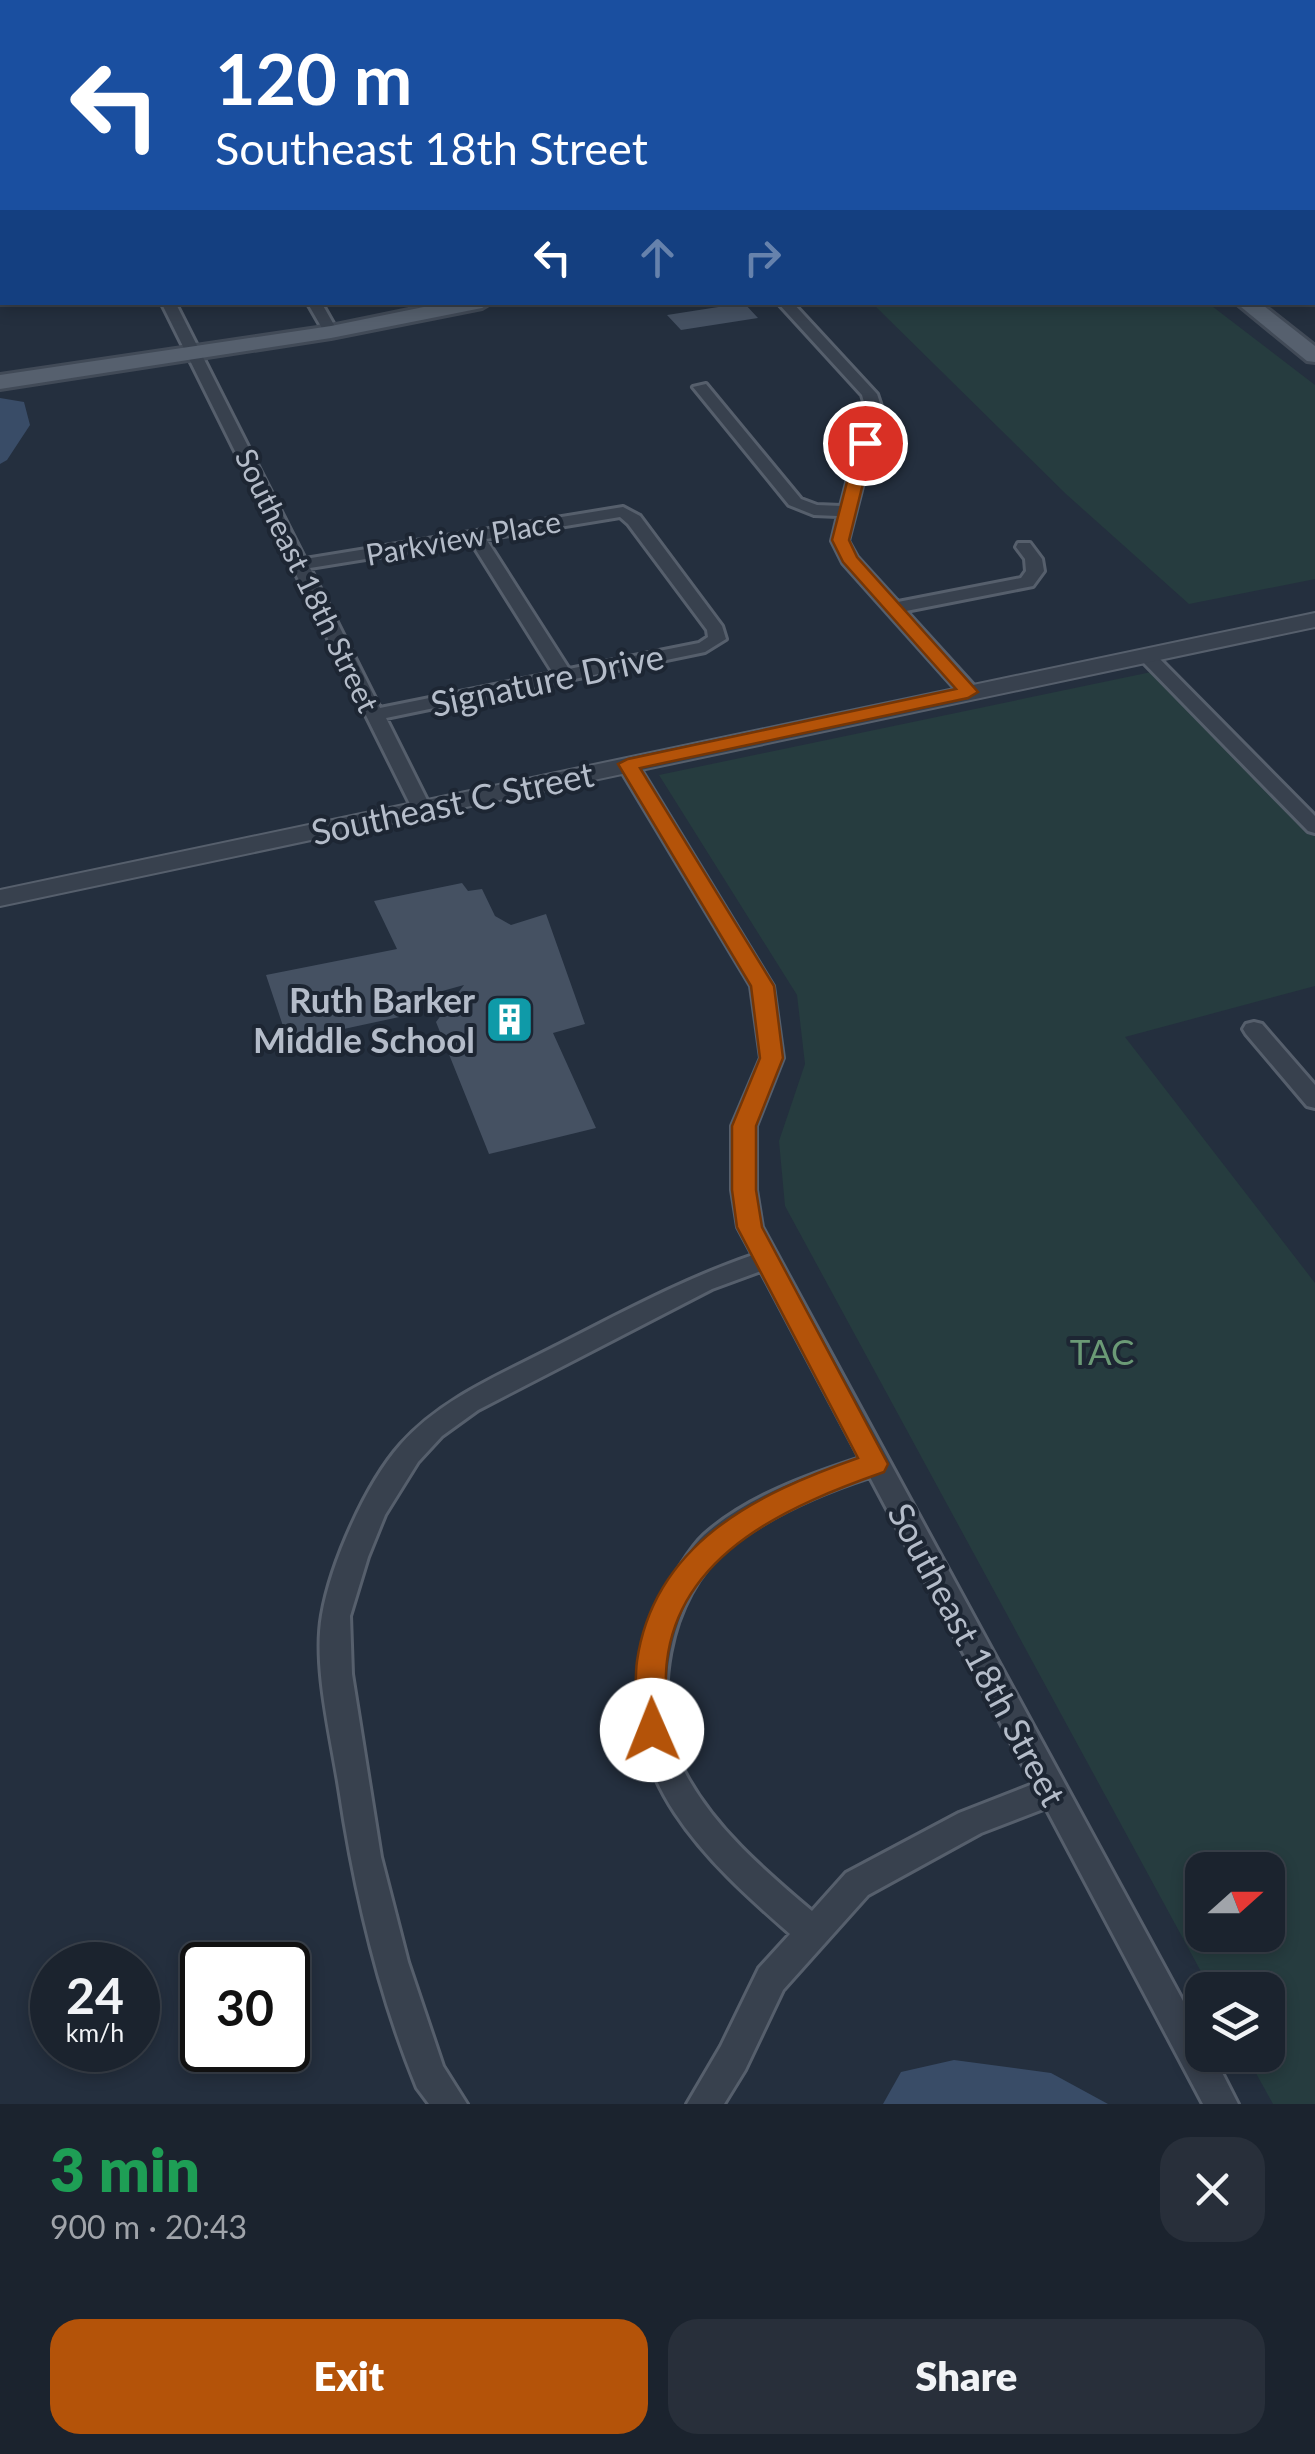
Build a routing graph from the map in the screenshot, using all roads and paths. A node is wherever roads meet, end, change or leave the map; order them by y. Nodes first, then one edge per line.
1 (170, 305) edge
2 (316, 305) edge
3 (467, 305) edge
4 (787, 305) edge
5 (1249, 305) edge
6 (331, 332) junction
7 (192, 353) junction
8 (1315, 356) edge
9 (0, 382) edge
10 (701, 387) dead end
11 (847, 511) junction
12 (474, 534) junction
13 (1024, 547) dead end
14 (299, 565) junction
15 (896, 608) junction
16 (1315, 620) edge
17 (717, 639) joint
18 (1148, 658) junction
19 (563, 674) junction
20 (968, 692) junction
21 (374, 715) junction
22 (628, 764) junction
23 (421, 808) junction
24 (1315, 826) edge
25 (0, 898) edge
26 (1254, 1029) dead end
27 (1315, 1100) edge
28 (767, 1260) junction
29 (875, 1464) junction
30 (1052, 1791) junction
31 (812, 1932) junction
32 (450, 2104) edge
33 (704, 2104) edge
34 (1221, 2104) edge

1 - 7 street, Southeast 18th Street
2 - 6 street
3 - 6 main road
4 - 11 street
5 - 8 main road
6 - 7 main road
7 - 9 main road
7 - 14 street, Southeast 18th Street
10 - 11 street
11 - 15 street
12 - 14 street, Parkview Place
12 - 17 street, Parkview Place
12 - 19 street
13 - 15 street
14 - 21 street, Southeast 18th Street
15 - 20 street
16 - 18 street, Southeast C Street
17 - 19 street, Signature Drive
18 - 20 street, Southeast C Street
18 - 24 street
19 - 21 street, Signature Drive
20 - 22 street, Southeast C Street
21 - 23 street, Southeast 18th Street
22 - 23 street, Southeast C Street
22 - 28 street, Southeast 18th Street
23 - 25 street, Southeast C Street
26 - 27 street
28 - 29 street, Southeast 18th Street
28 - 32 street
29 - 30 street, Southeast 18th Street
29 - 31 street
30 - 31 street
30 - 34 street, Southeast 18th Street
31 - 33 street

